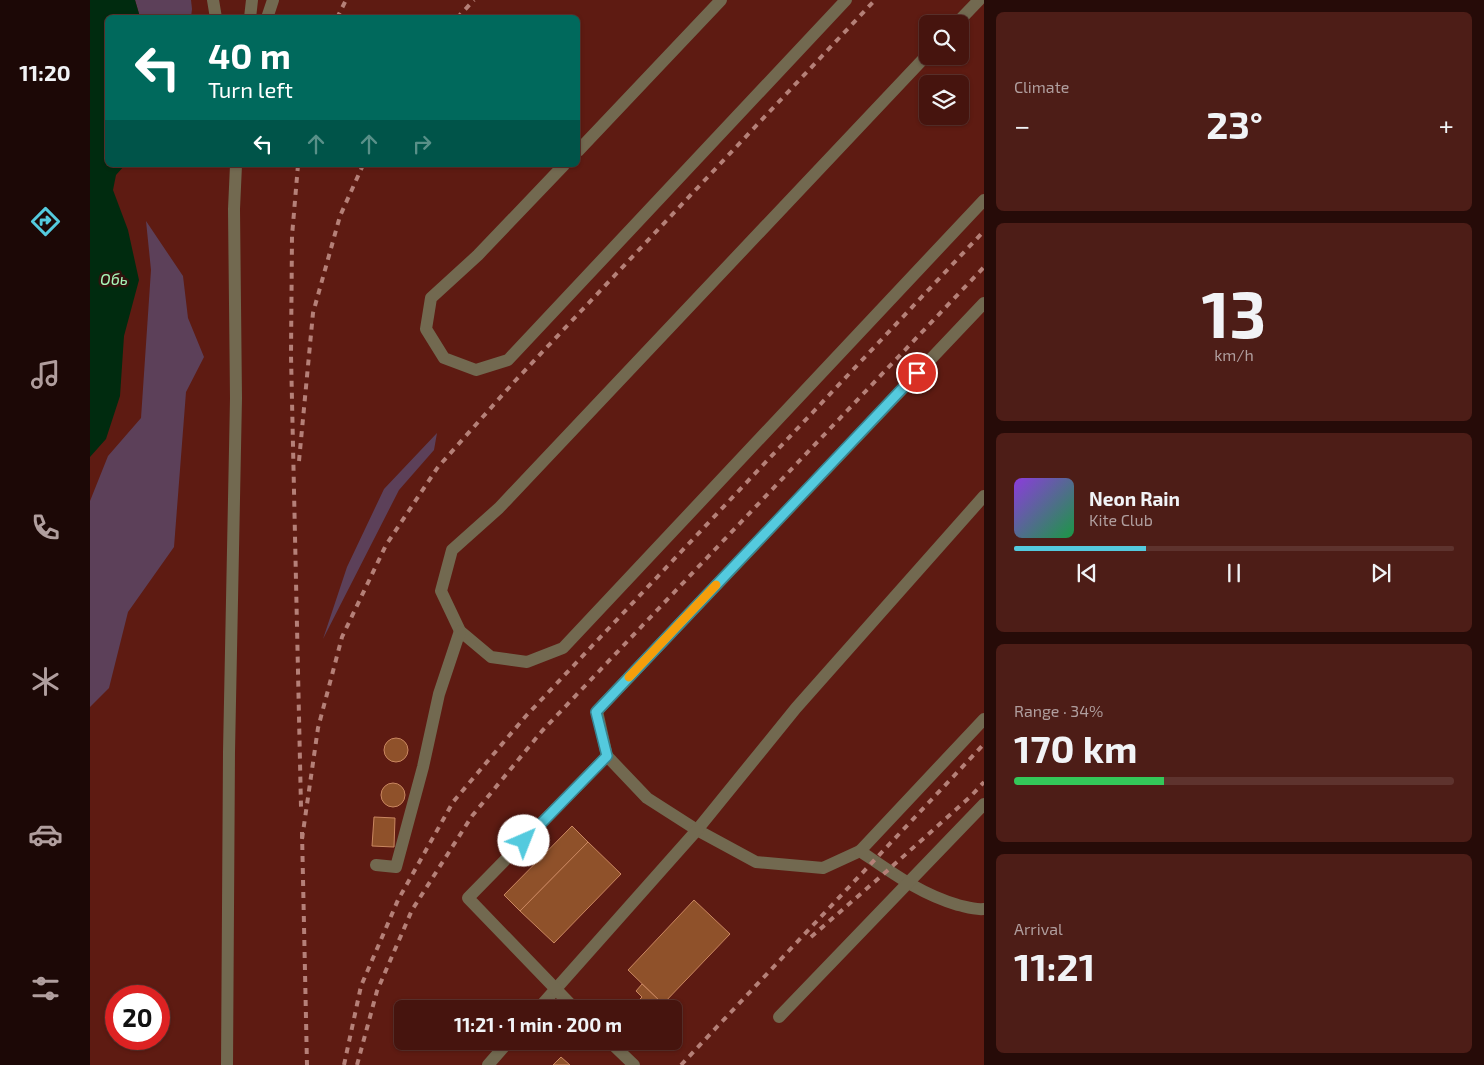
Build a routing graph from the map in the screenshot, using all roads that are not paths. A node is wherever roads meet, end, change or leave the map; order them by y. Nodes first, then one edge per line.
1 (213, 0) edge
2 (252, 0) edge
3 (273, 0) edge
4 (721, 0) edge
5 (846, 0) edge
6 (979, 0) edge
7 (216, 15) edge
8 (250, 15) edge
9 (267, 15) edge
10 (965, 15) edge
11 (919, 64) edge
12 (580, 148) edge
13 (236, 167) edge
14 (562, 167) edge
15 (984, 200) edge
16 (984, 303) edge
17 (984, 496) edge
18 (460, 631) junction
19 (984, 719) edge
20 (607, 756) junction
21 (984, 804) edge
22 (697, 830) junction
23 (860, 851) junction
24 (376, 865) dead end
25 (907, 883) junction
26 (984, 909) edge
27 (555, 990) junction
28 (546, 1000) edge
29 (566, 1000) edge
30 (779, 1017) dead end
31 (501, 1050) edge
32 (618, 1050) edge
33 (227, 1065) edge
34 (488, 1065) edge
35 (634, 1065) edge

1 - 7 street
2 - 8 street
3 - 9 street
4 - 12 street
5 - 14 street
6 - 10 street
11 - 18 street
13 - 33 street
15 - 18 street
16 - 20 street
17 - 22 street
18 - 24 street
19 - 23 street
20 - 22 street
20 - 27 street
21 - 25 street
22 - 23 street
22 - 27 street
23 - 25 street
25 - 26 street
25 - 30 street
27 - 28 street
27 - 29 street
31 - 34 street
32 - 35 street

